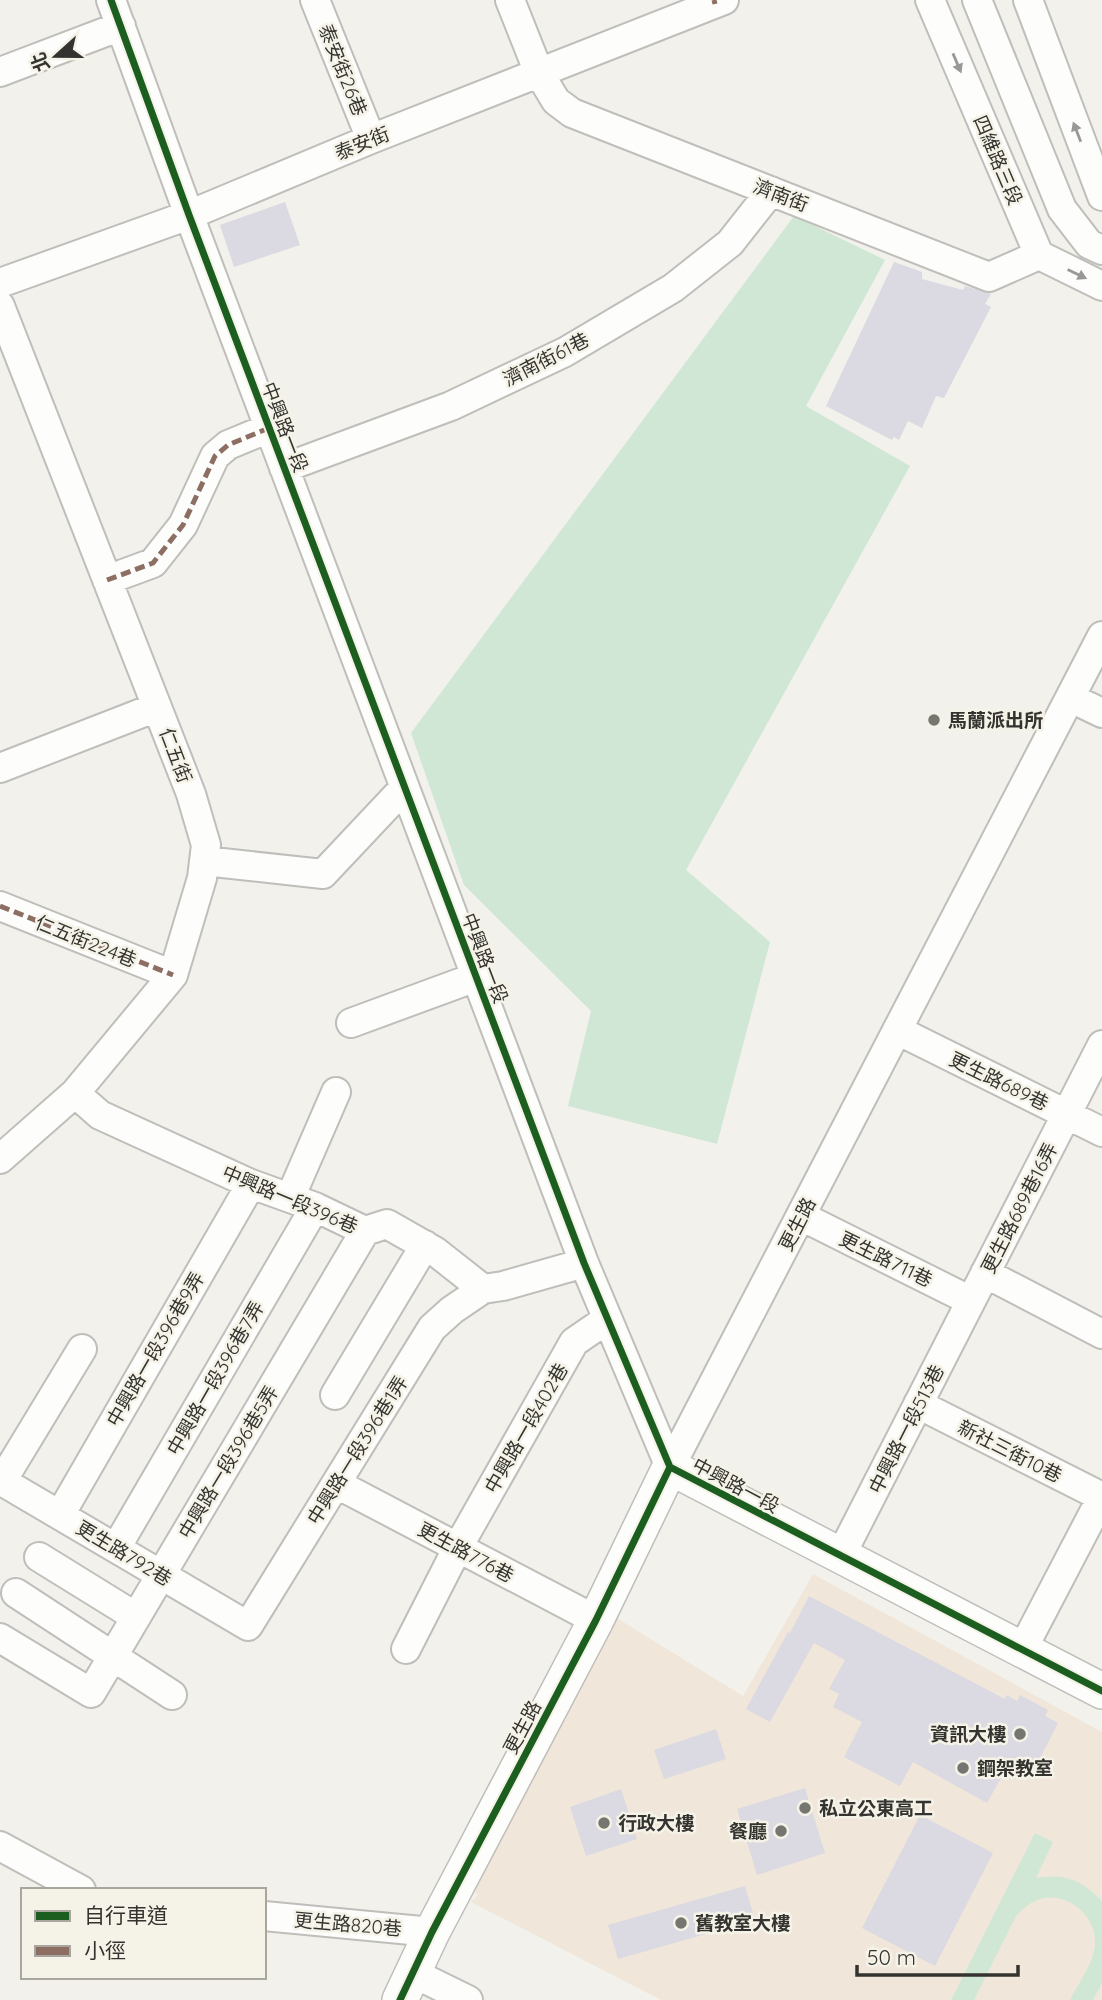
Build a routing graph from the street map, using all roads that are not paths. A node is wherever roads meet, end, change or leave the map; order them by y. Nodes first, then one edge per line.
1 (111, 0) edge
2 (315, 0) edge
3 (510, 0) edge
4 (930, 0) edge
5 (977, 0) edge
6 (1028, 0) edge
7 (718, 1) edge
8 (121, 26) junction
9 (0, 72) edge
10 (539, 73) junction
11 (371, 139) junction
12 (771, 191) junction
13 (1102, 196) edge
14 (188, 215) junction
15 (1102, 250) edge
16 (1039, 255) junction
17 (0, 283) edge
18 (1102, 286) edge
19 (0, 306) edge
20 (269, 428) junction
21 (284, 468) junction
22 (107, 580) junction
23 (1102, 635) edge
24 (1071, 698) junction
25 (157, 707) junction
26 (1102, 713) edge
27 (0, 768) edge
28 (404, 788) junction
29 (204, 861) junction
30 (0, 906) edge
31 (173, 975) junction
32 (476, 977) junction
33 (351, 1023) dead end
34 (897, 1030) junction
35 (1102, 1045) edge
36 (336, 1092) dead end
37 (75, 1093) junction
38 (1067, 1115) junction
39 (1102, 1132) edge
40 (0, 1159) edge
41 (251, 1184) junction
42 (302, 1203) junction
43 (801, 1216) junction
44 (365, 1231) junction
45 (425, 1245) junction
46 (584, 1263) junction
47 (985, 1273) junction
48 (483, 1289) junction
49 (971, 1301) junction
50 (606, 1320) junction
51 (1102, 1334) edge
52 (82, 1349) dead end
53 (335, 1395) dead end
54 (918, 1404) junction
55 (670, 1468) junction
56 (1, 1480) edge
57 (337, 1484) junction
58 (1102, 1497) edge
59 (60, 1515) junction
60 (458, 1547) junction
61 (116, 1548) junction
62 (39, 1557) dead end
63 (840, 1557) junction
64 (161, 1575) junction
65 (16, 1593) dead end
66 (136, 1617) junction
67 (596, 1620) junction
68 (248, 1626) joint
69 (0, 1638) edge
70 (406, 1649) dead end
71 (1023, 1650) junction
72 (113, 1655) junction
73 (1102, 1691) edge
74 (172, 1695) dead end
75 (0, 1846) edge
76 (77, 1888) edge
77 (266, 1916) edge
78 (432, 1932) junction
79 (407, 1986) edge
80 (468, 2000) edge

1 - 8 street, 中興路一段
2 - 11 street, 泰安街26巷
3 - 10 street, 濟南街
4 -> 16 street, 四維路三段
5 - 15 street, 四維路三段
13 -> 6 street
7 - 10 street, 泰安街
8 - 9 street
8 - 14 street, 中興路一段
10 - 11 street, 泰安街
10 - 12 street, 濟南街
11 - 14 street, 泰安街
12 - 16 street, 濟南街
12 - 21 street, 濟南街61巷
14 - 17 street, 泰安街
14 - 20 street, 中興路一段
16 -> 18 street
19 - 22 street, 仁五街
20 - 21 street, 中興路一段
20 - 22 street
21 - 28 street, 中興路一段
22 - 25 street, 仁五街
23 - 24 street, 更生路
24 - 26 street
24 - 34 street, 更生路
25 - 27 street
25 - 29 street, 仁五街
28 - 29 street
28 - 32 street, 中興路一段
29 - 31 street, 仁五街
30 - 31 street, 仁五街224巷
31 - 37 street, 仁五街
32 - 33 street
32 - 46 street, 中興路一段
34 - 38 street, 更生路689巷
34 - 43 street, 更生路
35 - 38 street, 更生路689巷16弄
36 - 42 street, 中興路一段396巷7弄
37 - 40 street, 仁五街
37 - 41 street, 中興路一段396巷
38 - 39 street, 更生路689巷
38 - 47 street, 更生路689巷16弄
41 - 42 street, 中興路一段396巷
41 - 59 street, 中興路一段396巷9弄
42 - 44 street, 中興路一段396巷
42 - 61 street, 中興路一段396巷7弄
43 - 49 street, 更生路711巷
43 - 55 street, 更生路
44 - 45 street, 中興路一段396巷
44 - 64 street, 中興路一段396巷5弄
45 - 48 street, 中興路一段396巷
45 - 53 street
46 - 48 street
46 - 50 street, 中興路一段
47 - 49 street, 更生路689巷16弄
47 - 51 street
48 - 57 street, 中興路一段396巷1弄
49 - 54 street, 中興路一段513巷
50 - 55 street, 中興路一段
50 - 60 street, 中興路一段402巷
52 - 56 street
54 - 58 street, 新社三街10巷
54 - 63 street, 中興路一段513巷
55 - 63 main road, 中興路一段
55 - 67 main road, 更生路
56 - 59 street, 更生路792巷
57 - 60 street, 更生路776巷
57 - 68 street, 中興路一段396巷1弄
58 - 71 street
59 - 61 street, 更生路792巷
60 - 67 street, 更生路776巷
60 - 70 street, 中興路一段402巷
61 - 64 street, 更生路792巷
62 - 66 street
63 - 71 main road, 中興路一段
64 - 66 street, 中興路一段396巷5弄
64 - 68 street, 更生路792巷
65 - 72 street
66 - 72 street, 中興路一段396巷5弄
67 - 78 main road, 更生路
69 - 72 street, 中興路一段396巷5弄
71 - 73 main road, 中興路一段
72 - 74 street
75 - 76 street
77 - 78 street, 更生路820巷
78 - 79 main road, 更生路
79 - 80 street

